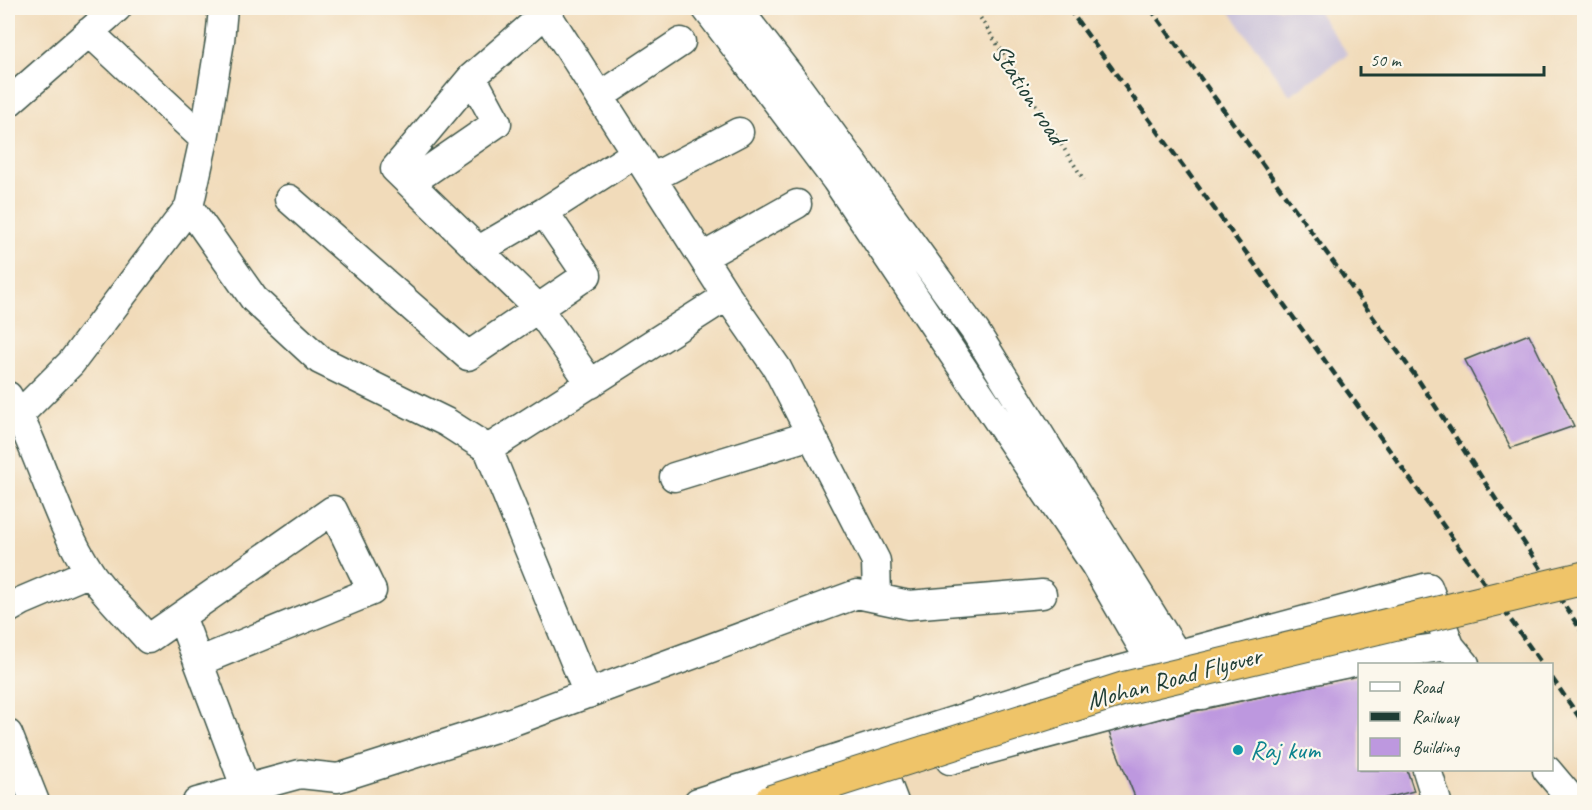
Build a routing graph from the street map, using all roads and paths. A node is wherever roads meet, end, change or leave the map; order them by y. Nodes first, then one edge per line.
1 (117, 8) edge
2 (223, 8) edge
3 (737, 8) edge
4 (974, 8) edge
5 (709, 9) edge
6 (553, 12) edge
7 (89, 32) junction
8 (681, 42) dead end
9 (472, 77) junction
10 (600, 96) junction
11 (8, 104) edge
12 (740, 132) dead end
13 (204, 140) junction
14 (636, 153) junction
15 (832, 155) junction
16 (652, 177) junction
17 (1084, 180) dead end
18 (410, 183) junction
19 (289, 199) dead end
20 (797, 204) dead end
21 (189, 207) junction
22 (544, 212) junction
23 (479, 250) junction
24 (703, 257) junction
25 (728, 296) junction
26 (538, 308) junction
27 (983, 344) junction
28 (958, 362) junction
29 (591, 384) junction
30 (11, 402) edge
31 (811, 435) junction
32 (488, 449) junction
33 (674, 477) dead end
34 (90, 572) junction
35 (1584, 578) edge
36 (1042, 594) dead end
37 (877, 598) junction
38 (8, 609) edge
39 (181, 616) junction
40 (1218, 644) junction
41 (1457, 655) edge
42 (1163, 657) junction
43 (1393, 659) edge
44 (198, 662) junction
45 (1371, 663) edge
46 (1358, 665) edge
47 (1231, 688) junction
48 (588, 694) junction
49 (1202, 695) junction
50 (1173, 700) junction
51 (8, 734) edge
52 (1427, 771) edge
53 (1548, 771) edge
54 (890, 792) edge
55 (221, 798) edge
56 (35, 802) edge
57 (698, 802) edge
58 (770, 802) edge
59 (824, 802) edge
60 (1437, 802) edge
61 (1574, 802) edge

1 - 7 street
2 - 13 street
3 - 15 street
4 - 17 path, Station road
5 - 15 street
6 - 9 street
6 - 10 street
7 - 11 street
7 - 13 street
8 - 10 street
9 - 18 street
9 - 18 street
10 - 14 street
12 - 16 street
13 - 21 street
14 - 16 street
14 - 22 street
15 - 27 street
15 - 28 street
16 - 24 street
18 - 23 street
19 - 26 street
20 - 24 street
21 - 30 street
21 - 32 street
22 - 23 street
22 - 26 street
23 - 26 street
24 - 25 street
25 - 29 street
25 - 31 street
26 - 29 street
27 - 28 street
27 - 42 street
28 - 42 street
29 - 32 street
30 - 34 street
31 - 33 street
31 - 37 street
32 - 48 street
34 - 38 street
34 - 39 street
35 - 58 main road, Mohan Road Flyover, bridge
36 - 37 street
37 - 48 street
39 - 44 street
39 - 44 street
40 - 41 street
40 - 42 street
40 - 47 street
41 - 43 street
42 - 49 street
42 - 50 street
42 - 57 street
43 - 45 street
44 - 55 street
46 - 47 street
47 - 49 street
48 - 55 street
49 - 50 street
50 - 54 street
51 - 56 street
52 - 60 street
53 - 61 street
54 - 59 street

